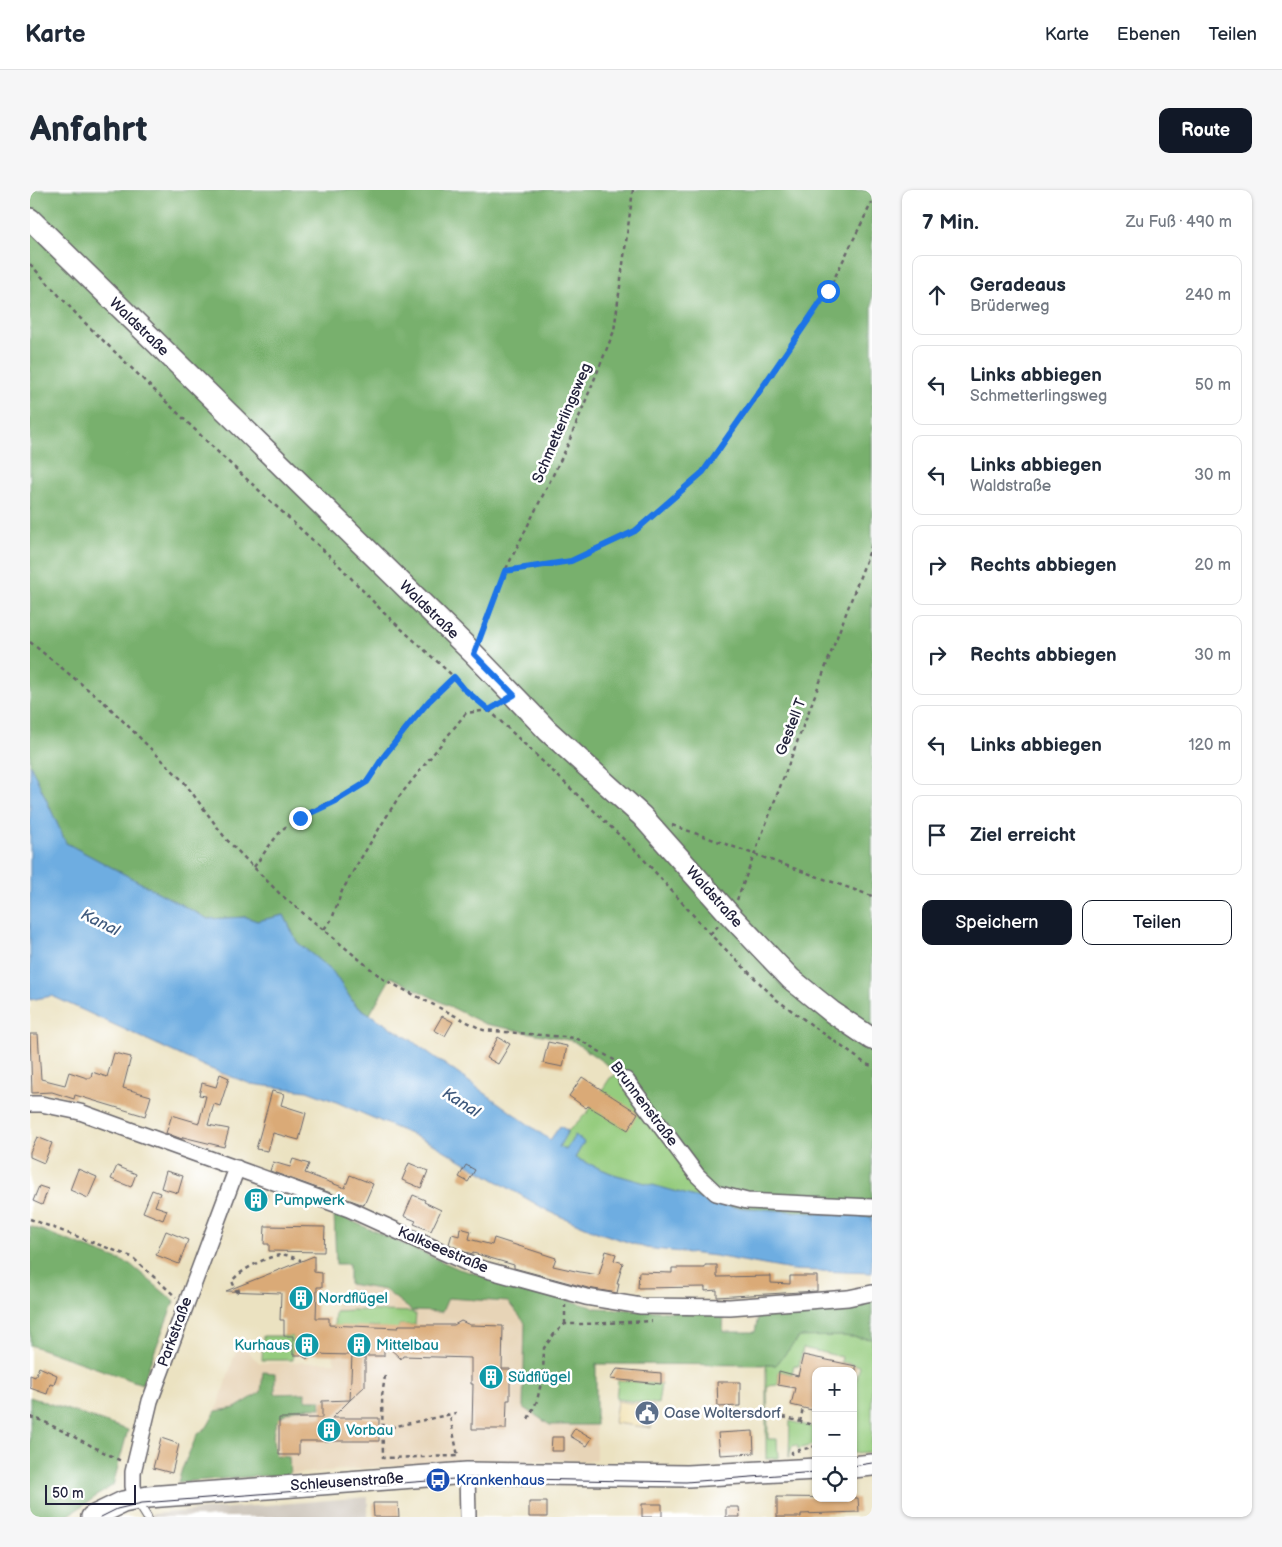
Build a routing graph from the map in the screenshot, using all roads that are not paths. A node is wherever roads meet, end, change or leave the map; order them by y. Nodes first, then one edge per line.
1 (30, 220) edge
2 (872, 1039) edge
3 (626, 1080) road end
4 (30, 1104) edge
5 (236, 1168) junction
6 (872, 1207) edge
7 (872, 1293) edge
8 (812, 1469) edge
9 (467, 1473) junction
10 (136, 1499) junction
11 (92, 1517) edge
12 (147, 1517) edge
13 (468, 1517) edge

1 - 2 street, Waldstraße
3 - 6 street, Brunnenstraße
4 - 5 street, Kalkseestraße
5 - 7 street, Kalkseestraße
5 - 10 street, Parkstraße
8 - 9 street, Schleusenstraße
9 - 10 street, Schleusenstraße
9 - 13 street
10 - 11 street, Schleusenstraße
10 - 12 lane

